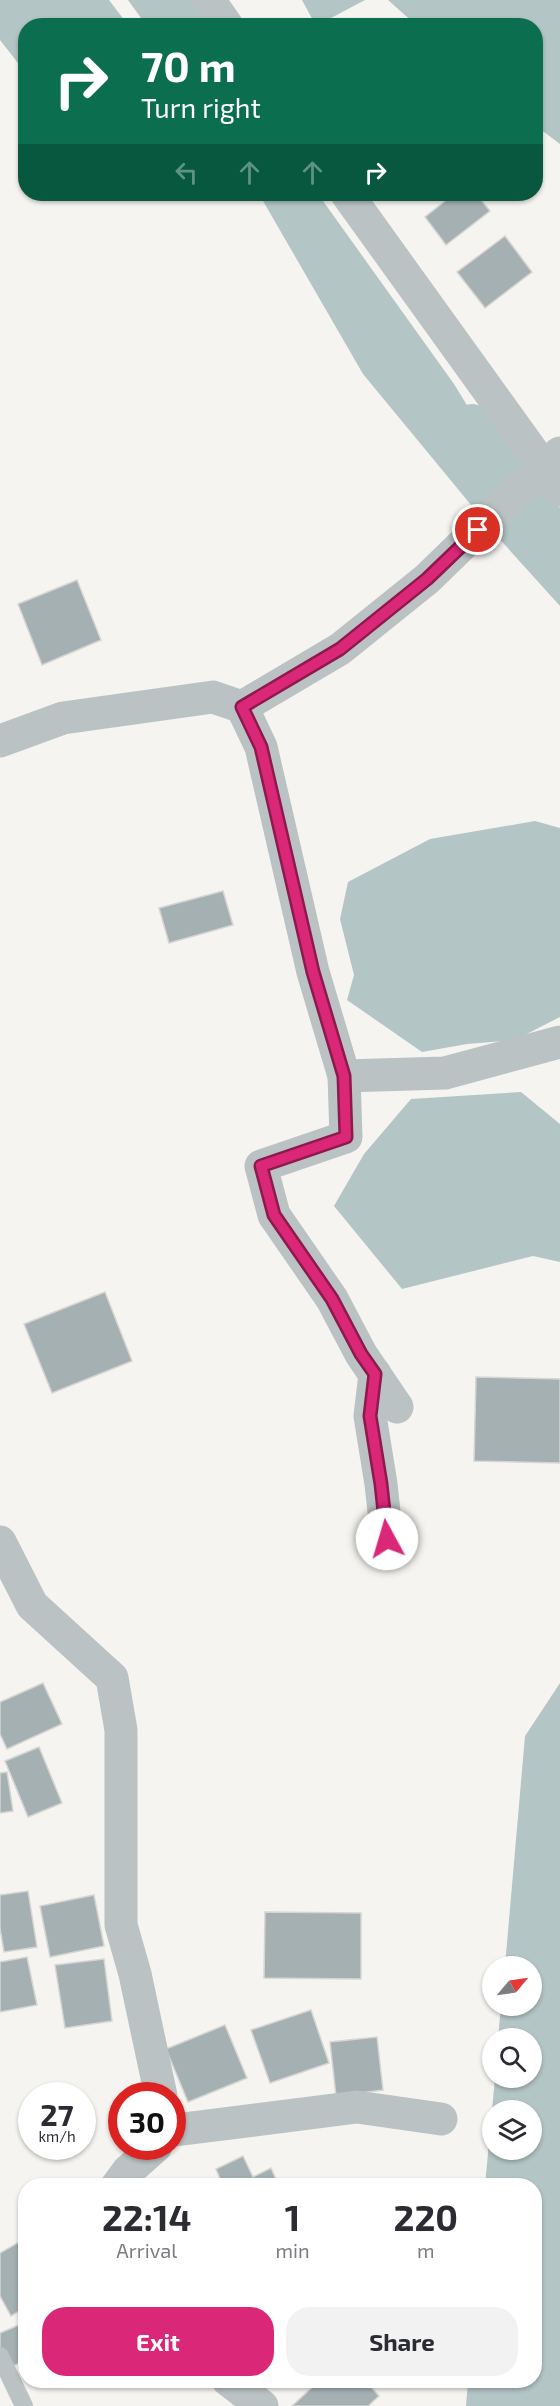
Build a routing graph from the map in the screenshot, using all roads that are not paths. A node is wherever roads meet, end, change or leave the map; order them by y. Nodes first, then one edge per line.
1 (209, 0) edge
2 (221, 18) edge
3 (352, 201) edge
4 (549, 471) edge
5 (242, 707) junction
6 (0, 741) edge
7 (560, 1042) edge
8 (344, 1076) junction
9 (375, 1374) junction
10 (397, 1407) dead end
11 (387, 1539) dead end
12 (0, 1542) edge
13 (158, 2082) edge
14 (441, 2119) dead end
15 (186, 2131) edge
16 (140, 2160) edge
17 (123, 2178) edge
18 (0, 2356) edge
19 (238, 2388) edge
20 (24, 2406) edge
21 (262, 2406) edge

1 - 2 street
3 - 4 street
4 - 5 street
5 - 6 street
5 - 8 street
7 - 8 street
8 - 9 street
9 - 10 street
9 - 11 street
12 - 13 street
14 - 15 street
16 - 17 street
18 - 20 lane
19 - 21 street

